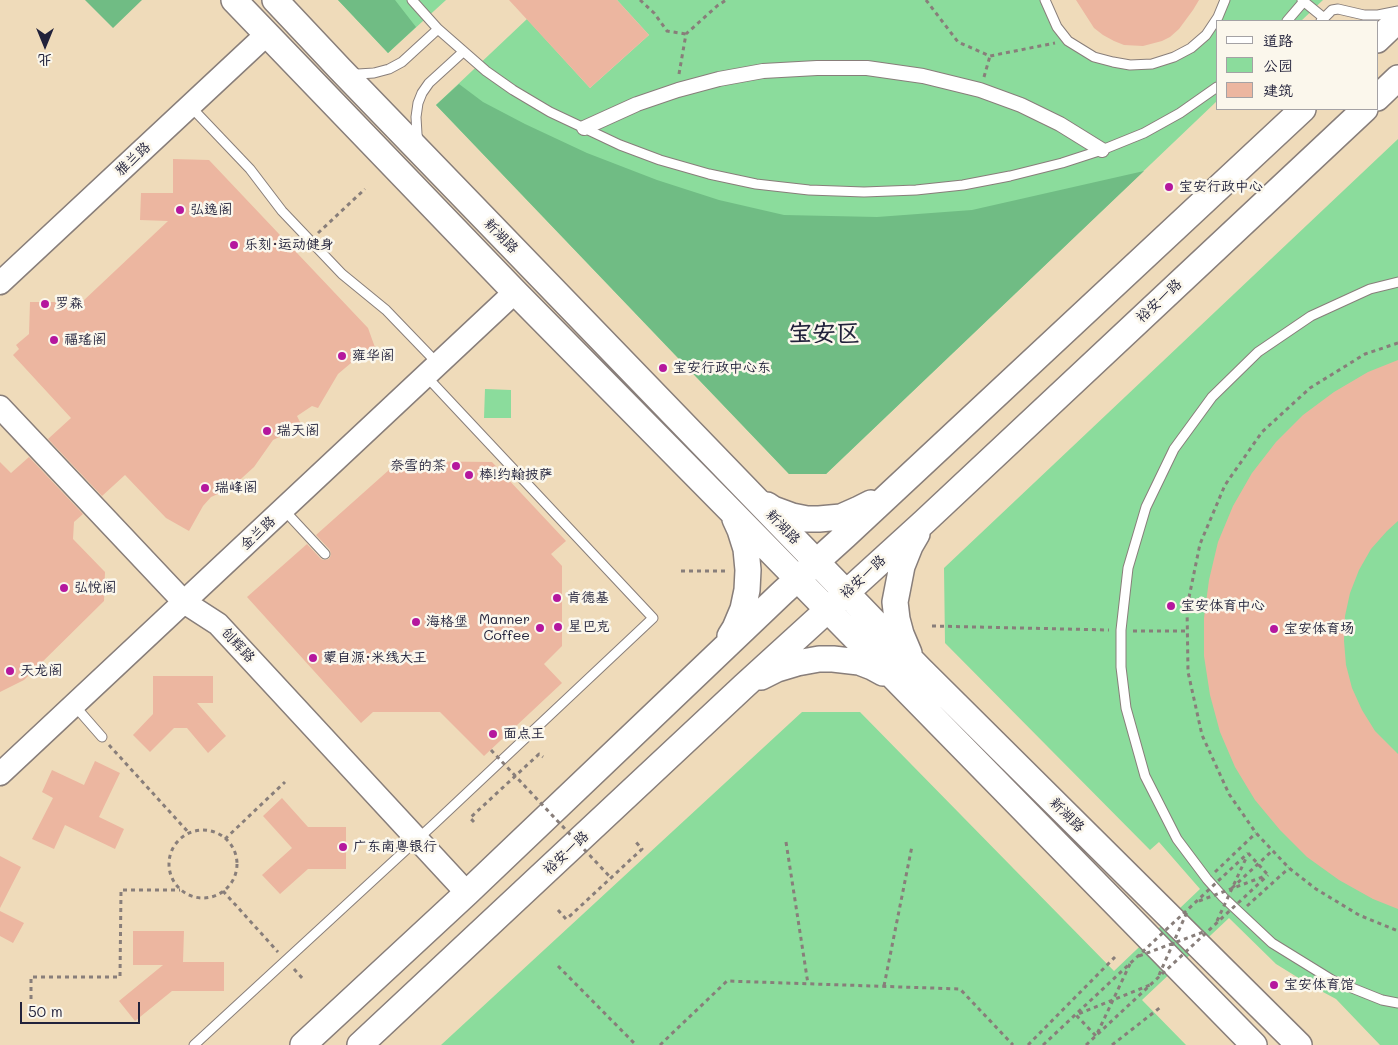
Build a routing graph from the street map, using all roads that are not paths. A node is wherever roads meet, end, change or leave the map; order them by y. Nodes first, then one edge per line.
1 (234, 0) edge
2 (275, 0) edge
3 (412, 0) edge
4 (1044, 0) edge
5 (1225, 0) edge
6 (1303, 1) edge
7 (1398, 11) edge
8 (1287, 20) edge
9 (1322, 20) edge
10 (1398, 20) edge
11 (438, 29) junction
12 (267, 34) junction
13 (1378, 39) edge
14 (463, 52) junction
15 (340, 70) junction
16 (1398, 78) edge
17 (1216, 88) edge
18 (1378, 97) edge
19 (190, 106) junction
20 (1302, 110) edge
21 (1364, 110) edge
22 (584, 128) junction
23 (1102, 150) junction
24 (422, 153) junction
25 (457, 190) junction
26 (434, 208) junction
27 (1398, 282) edge
28 (0, 283) edge
29 (515, 292) junction
30 (432, 370) junction
31 (0, 406) edge
32 (897, 488) junction
33 (749, 493) junction
34 (283, 509) junction
35 (730, 510) junction
36 (924, 522) junction
37 (324, 554) dead end
38 (816, 562) junction
39 (797, 579) junction
40 (846, 592) junction
41 (184, 602) junction
42 (827, 610) junction
43 (712, 660) junction
44 (920, 669) junction
45 (744, 686) junction
46 (903, 688) junction
47 (74, 705) junction
48 (963, 711) junction
49 (943, 728) junction
50 (102, 737) road end
51 (0, 774) edge
52 (417, 839) junction
53 (468, 893) junction
54 (1398, 1003) edge
55 (194, 1045) edge
56 (303, 1045) edge
57 (360, 1045) edge
58 (1254, 1045) edge
59 (1299, 1045) edge

1 - 12 main road, 新湖路
2 - 15 main road, 新湖路
3 - 11 lane
4 - 5 lane
6 - 8 lane
6 - 9 lane
7 - 9 lane
10 - 13 main road
11 - 14 lane
11 - 15 lane
12 - 19 street, 雅兰路
12 - 26 main road, 新湖路
14 - 22 lane
14 - 24 lane
15 - 24 main road, 新湖路
16 - 18 main road
17 - 23 lane
19 - 28 street, 雅兰路
19 - 30 lane
20 - 32 main road
21 - 36 main road, 裕安一路
22 - 23 lane
22 - 23 street
24 - 25 main road, 新湖路
25 - 26 main road
25 - 33 main road, 新湖路
26 - 29 main road, 新湖路
27 - 54 lane
29 - 30 street, 金兰路
29 - 35 main road, 新湖路
30 - 34 street, 金兰路
30 - 52 lane
31 - 41 street, 创辉路
32 - 33 main road
32 - 38 main road
33 - 38 main road, 新湖路
34 - 37 lane
34 - 41 street, 金兰路
35 - 39 main road, 新湖路
35 - 43 main road
36 - 40 main road, 裕安一路
36 - 44 main road
38 - 39 main road
38 - 40 main road, 新湖路
39 - 42 main road, 新湖路
39 - 43 main road
40 - 42 main road, 裕安一路
40 - 44 main road, 新湖路
41 - 47 street, 金兰路
41 - 52 street, 创辉路
42 - 45 main road, 裕安一路
42 - 46 main road, 新湖路
43 - 53 main road
44 - 48 main road, 新湖路
45 - 46 main road
45 - 57 main road, 裕安一路
46 - 49 main road, 新湖路
47 - 50 lane
47 - 51 street, 金兰路
48 - 49 main road
48 - 59 main road, 新湖路
49 - 58 main road, 新湖路
52 - 53 street, 创辉路
52 - 55 lane
53 - 56 main road

